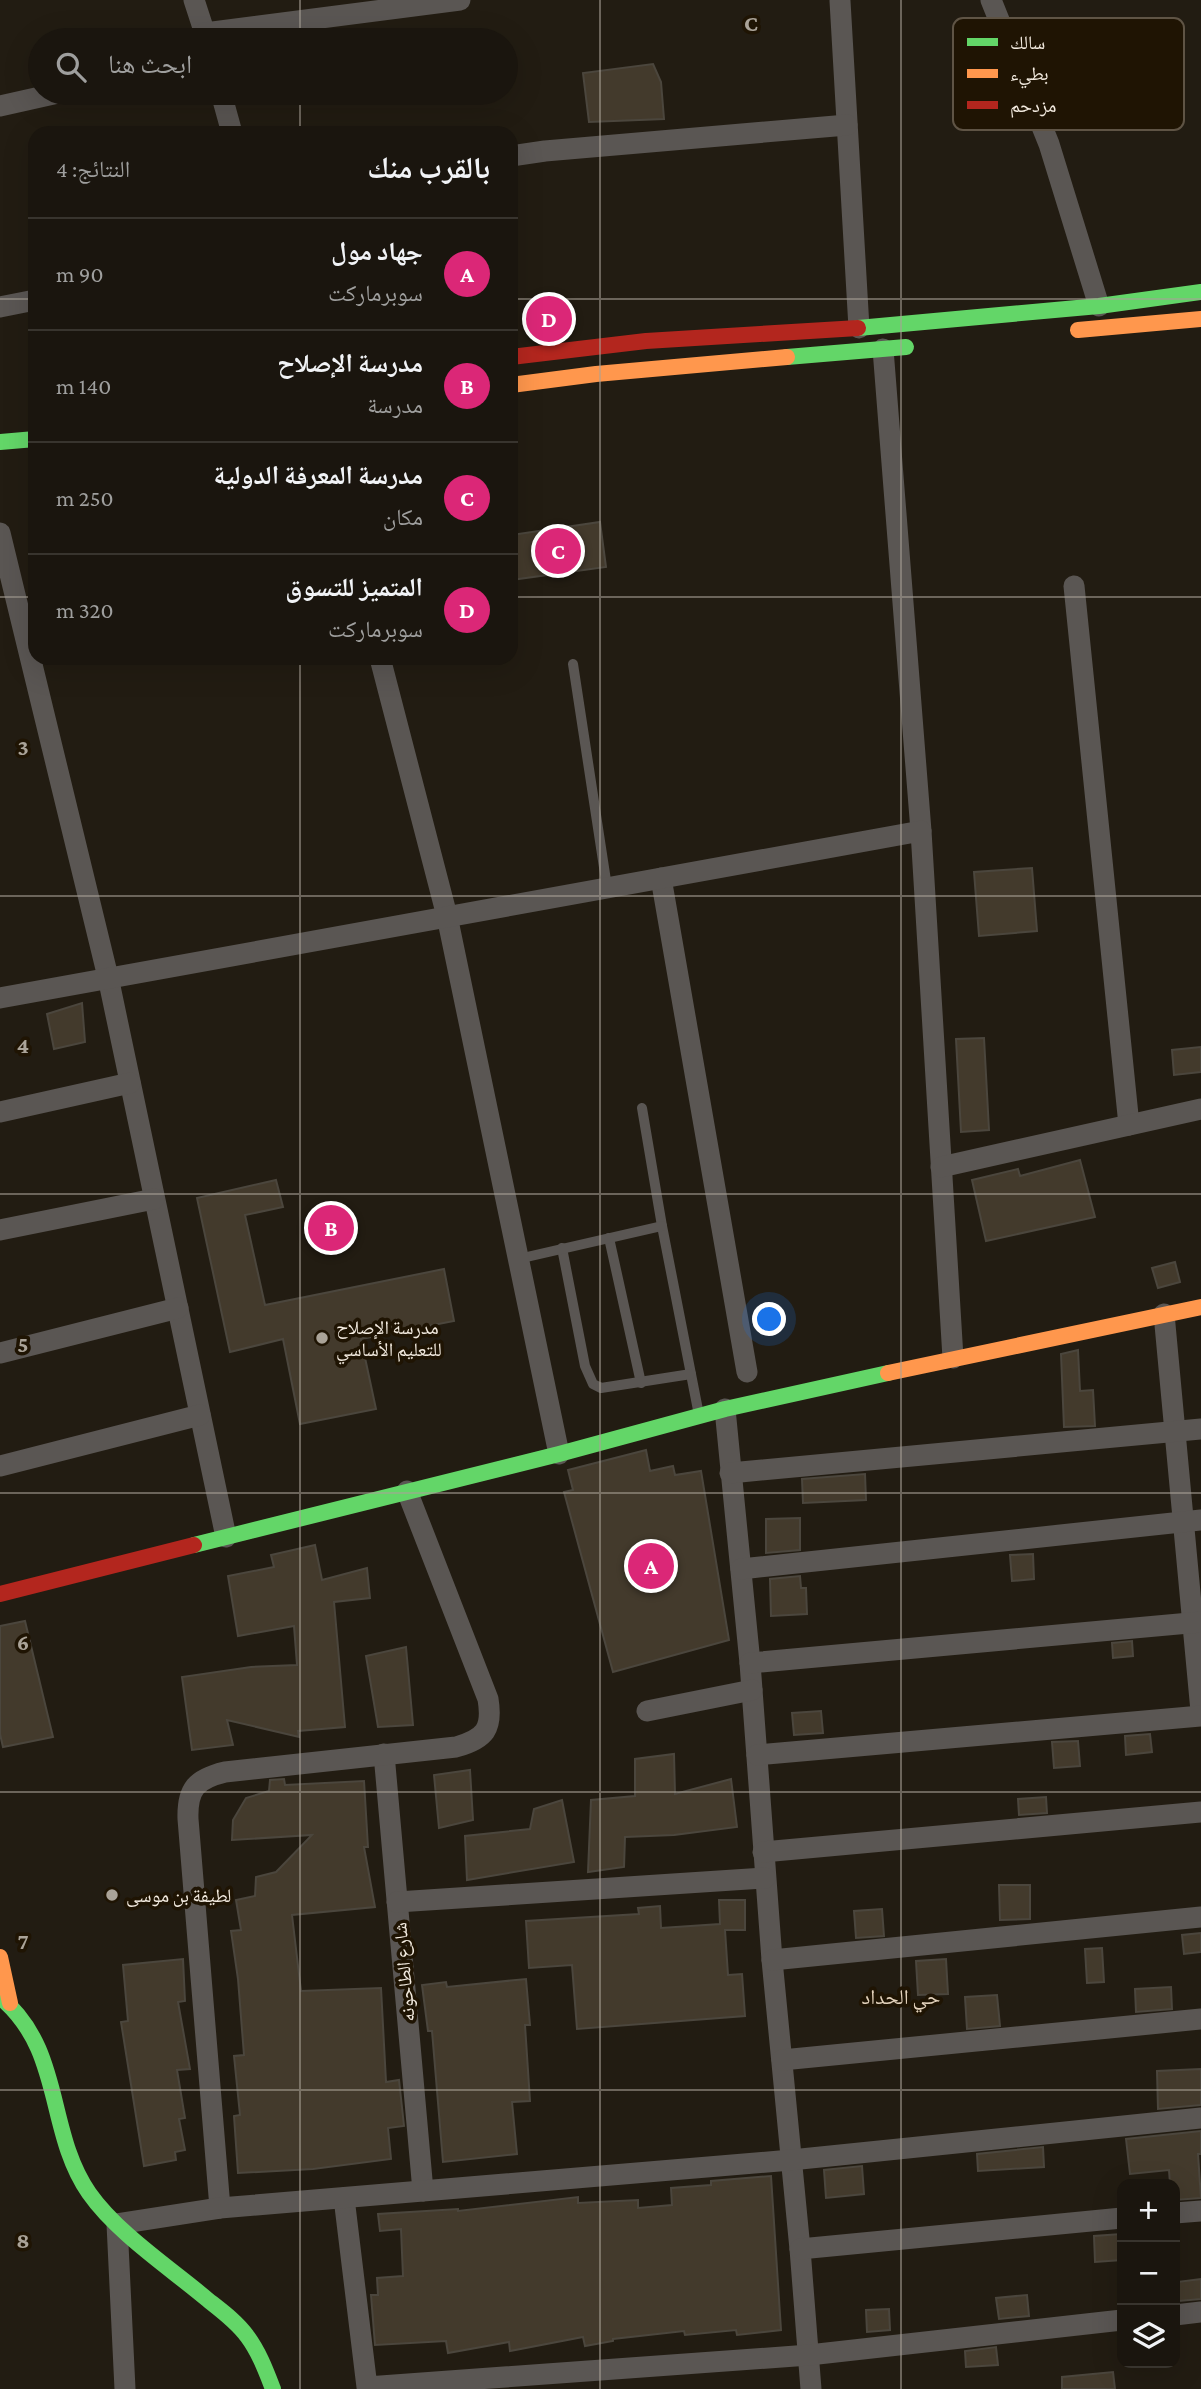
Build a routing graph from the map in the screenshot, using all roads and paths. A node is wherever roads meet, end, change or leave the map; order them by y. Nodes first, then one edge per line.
1 (194, 0) edge
2 (460, 0) edge
3 (991, 0) edge
4 (840, 1) edge
5 (998, 18) edge
6 (203, 28) edge
7 (262, 28) edge
8 (28, 100) edge
9 (224, 105) edge
10 (0, 106) edge
11 (847, 125) junction
12 (230, 126) edge
13 (1043, 130) edge
14 (518, 155) edge
15 (1201, 292) edge
16 (28, 301) edge
17 (1099, 306) junction
18 (0, 307) edge
19 (1201, 319) edge
20 (859, 328) junction
21 (1063, 332) dead end
22 (925, 345) dead end
23 (883, 349) junction
24 (518, 356) edge
25 (518, 384) edge
26 (28, 440) edge
27 (0, 442) edge
28 (0, 533) edge
29 (1074, 586) dead end
30 (28, 648) edge
31 (573, 664) dead end
32 (32, 665) edge
33 (382, 665) edge
34 (921, 831) junction
35 (661, 878) junction
36 (607, 887) junction
37 (447, 916) junction
38 (108, 977) junction
39 (0, 998) edge
40 (130, 1083) junction
41 (642, 1108) dead end
42 (1201, 1109) edge
43 (0, 1112) edge
44 (1129, 1125) junction
45 (941, 1167) junction
46 (154, 1199) junction
47 (662, 1226) junction
48 (0, 1230) edge
49 (610, 1237) junction
50 (562, 1248) junction
51 (518, 1259) junction
52 (1201, 1307) edge
53 (178, 1308) junction
54 (1164, 1314) junction
55 (0, 1353) edge
56 (953, 1358) junction
57 (747, 1372) dead end
58 (691, 1374) junction
59 (641, 1383) junction
60 (725, 1409) junction
61 (200, 1415) junction
62 (699, 1416) junction
63 (1201, 1429) edge
64 (1175, 1432) junction
65 (559, 1454) junction
66 (0, 1466) edge
67 (730, 1473) junction
68 (407, 1491) junction
69 (1192, 1521) edge
70 (226, 1537) junction
71 (741, 1569) junction
72 (0, 1594) edge
73 (1197, 1622) edge
74 (750, 1663) junction
75 (752, 1690) junction
76 (647, 1712) dead end
77 (1201, 1713) edge
78 (384, 1754) junction
79 (757, 1755) junction
80 (1201, 1812) edge
81 (763, 1852) junction
82 (765, 1878) junction
83 (397, 1902) junction
84 (1201, 1917) edge
85 (0, 1957) edge
86 (772, 1960) junction
87 (5, 2000) edge
88 (1201, 2019) edge
89 (782, 2060) junction
90 (1201, 2118) edge
91 (791, 2160) junction
92 (423, 2191) junction
93 (344, 2198) junction
94 (220, 2208) junction
95 (1201, 2210) edge
96 (1180, 2212) edge
97 (1117, 2218) edge
98 (117, 2224) junction
99 (800, 2249) junction
100 (1201, 2312) edge
101 (1180, 2314) edge
102 (1117, 2321) edge
103 (808, 2355) junction
104 (125, 2389) edge
105 (273, 2389) edge
106 (811, 2389) edge

1 - 6 street
2 - 7 street
3 - 5 street
4 - 11 street
8 - 10 street
9 - 12 street
11 - 14 street
11 - 20 street
13 - 17 street
15 - 17 street
16 - 18 street
17 - 20 street
19 - 21 street
20 - 24 street
22 - 23 street
23 - 25 street
23 - 34 street
26 - 27 street
28 - 30 street
29 - 44 street
31 - 36 lane
32 - 38 street
33 - 37 street
34 - 35 street
34 - 45 street
35 - 36 street
35 - 57 street
36 - 37 street
37 - 38 street
37 - 51 street
38 - 39 street
38 - 40 street
40 - 43 street
40 - 46 street
41 - 47 lane
42 - 44 street
44 - 45 street
45 - 56 street
46 - 48 street
46 - 53 street
47 - 49 lane
47 - 58 lane
49 - 50 lane
49 - 59 lane
50 - 51 lane
50 - 59 lane
51 - 65 street
52 - 54 street
53 - 55 street
53 - 61 street
54 - 56 street
54 - 64 street
56 - 60 street
58 - 59 lane
58 - 62 lane
60 - 62 street
60 - 67 street
61 - 66 street
61 - 70 street
62 - 65 street
63 - 64 street
64 - 67 street
64 - 69 street
65 - 68 street
67 - 71 street
68 - 70 street
68 - 78 street
69 - 71 street
69 - 73 street
70 - 72 street
71 - 74 street
73 - 74 street
73 - 77 street
74 - 75 street
75 - 76 street
75 - 79 street
77 - 79 street
78 - 83 street, شارع الطاحونه
78 - 94 street
79 - 81 street
80 - 81 street
81 - 82 street
82 - 83 street
82 - 86 street
83 - 92 street, شارع الطاحونه
84 - 86 street
85 - 87 street
86 - 89 street
87 - 98 street
88 - 89 street
89 - 91 street
90 - 91 street
91 - 92 street
91 - 99 street
92 - 93 street
93 - 94 street
93 - 103 street
94 - 98 street
95 - 96 street
97 - 99 street
98 - 104 street
98 - 105 street
99 - 103 street
100 - 101 street
102 - 103 street
103 - 106 street

